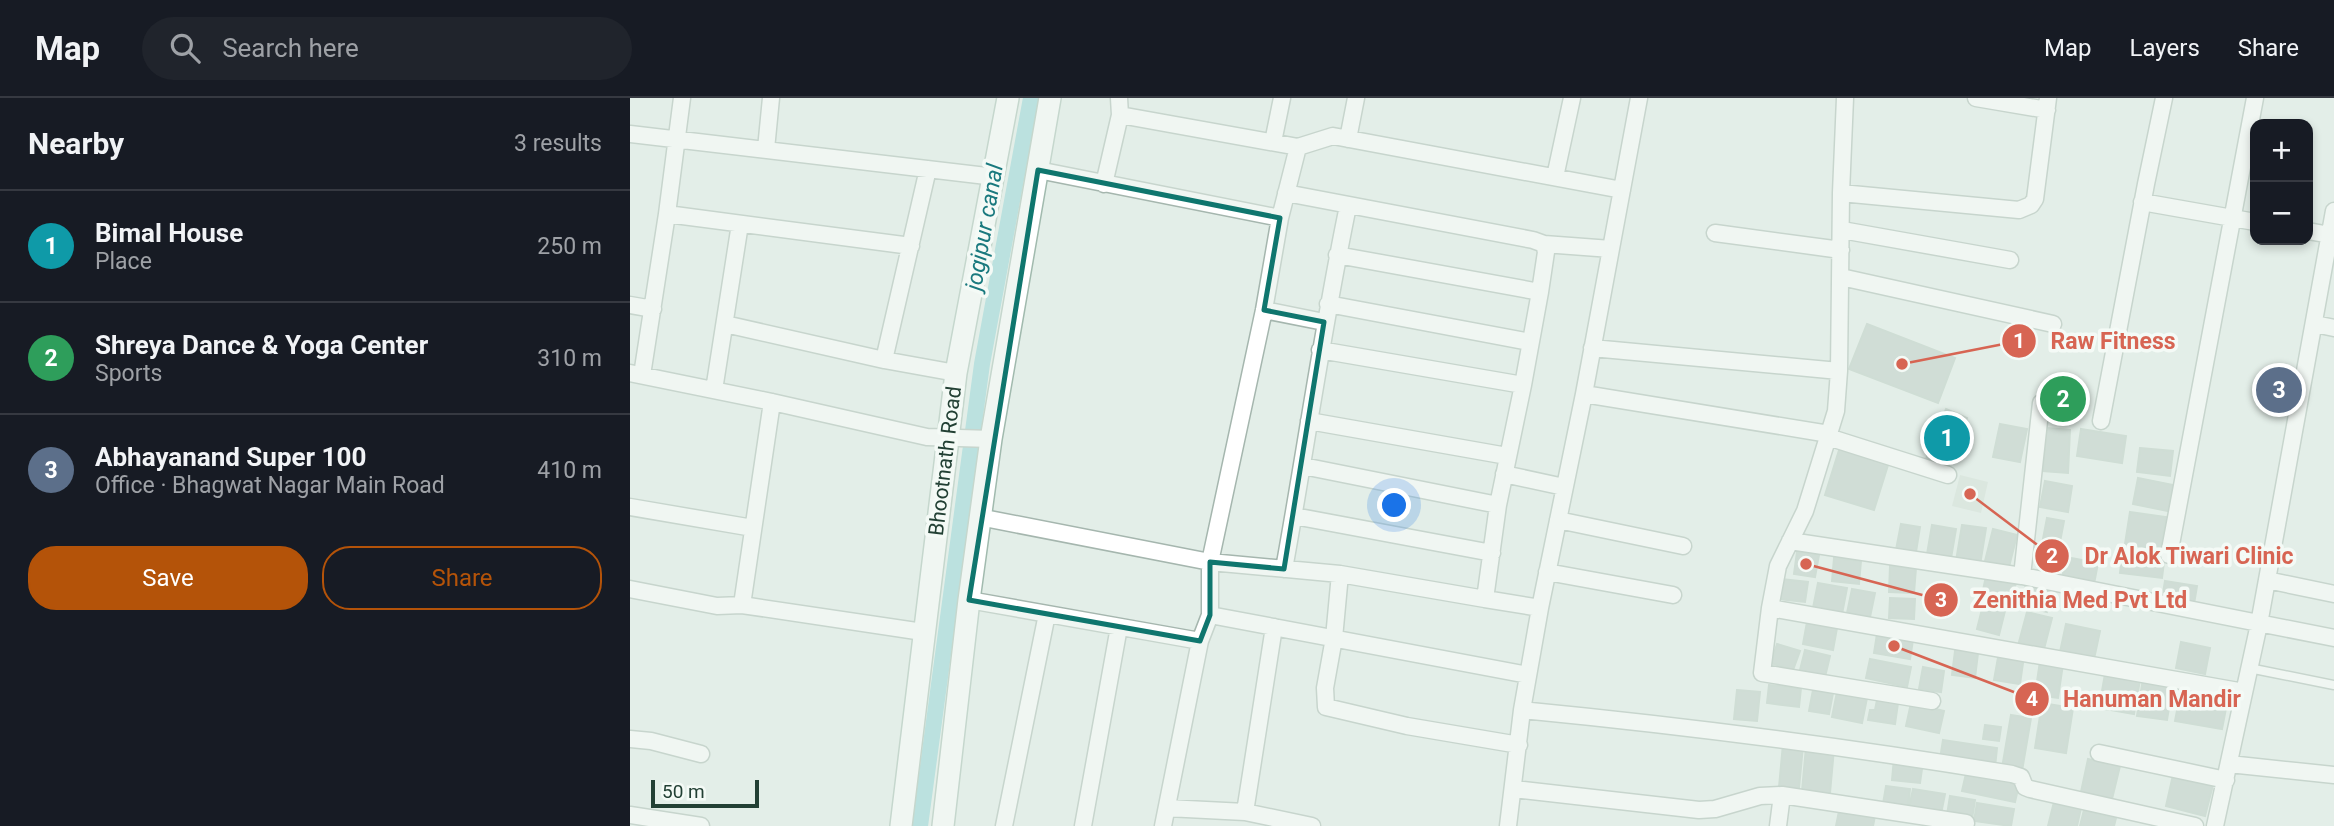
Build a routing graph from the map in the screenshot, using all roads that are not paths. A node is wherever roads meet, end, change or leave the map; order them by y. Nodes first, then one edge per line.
1 (682, 98) edge
2 (771, 98) edge
3 (1008, 98) edge
4 (1050, 98) edge
5 (1119, 98) edge
6 (1282, 98) edge
7 (1356, 98) edge
8 (1572, 98) edge
9 (1639, 98) edge
10 (1845, 98) edge
11 (1976, 98) edge
12 (2164, 98) edge
13 (2255, 98) edge
14 (2048, 104) edge
15 (1121, 115) junction
16 (630, 134) edge
17 (1348, 139) junction
18 (678, 140) junction
19 (1273, 142) junction
20 (1298, 147) junction
21 (766, 149) junction
22 (928, 169) junction
23 (1038, 170) junction
24 (995, 177) junction
25 (1555, 177) junction
26 (1104, 184) junction
27 (1622, 190) junction
28 (1286, 193) junction
29 (1841, 193) junction
30 (2143, 202) junction
31 (1348, 206) junction
32 (2334, 211) edge
33 (667, 214) junction
34 (1280, 218) junction
35 (2233, 218) junction
36 (2250, 221) edge
37 (740, 224) junction
38 (1842, 230) junction
39 (2313, 232) edge
40 (1715, 233) dead end
41 (2330, 235) junction
42 (1544, 244) junction
43 (911, 246) junction
44 (1611, 249) junction
45 (1841, 250) junction
46 (1337, 255) junction
47 (2010, 261) dead end
48 (2330, 261) edge
49 (1841, 277) junction
50 (1540, 292) junction
51 (1328, 304) junction
52 (630, 305) edge
53 (653, 309) junction
54 (1264, 310) junction
55 (1324, 322) junction
56 (725, 324) junction
57 (2053, 324) dead end
58 (2315, 324) junction
59 (2334, 328) edge
60 (1531, 342) junction
61 (1592, 348) junction
62 (1320, 350) junction
63 (884, 360) junction
64 (1839, 371) junction
65 (956, 373) junction
66 (636, 374) edge
67 (1523, 385) junction
68 (714, 390) junction
69 (1584, 394) junction
70 (772, 401) junction
71 (2041, 403) dead end
72 (1309, 421) junction
73 (2101, 421) dead end
74 (1828, 435) junction
75 (952, 437) junction
76 (984, 438) junction
77 (1507, 456) junction
78 (1303, 466) junction
79 (1504, 474) junction
80 (1948, 475) dead end
81 (1564, 487) junction
82 (1498, 505) junction
83 (630, 507) edge
84 (1294, 516) junction
85 (979, 517) junction
86 (1558, 520) junction
87 (754, 528) junction
88 (1790, 541) junction
89 (1683, 546) dead end
90 (1492, 553) junction
91 (2169, 555) dead end
92 (1210, 562) junction
93 (1284, 569) junction
94 (1547, 572) junction
95 (1340, 574) junction
96 (2022, 576) junction
97 (2267, 580) junction
98 (630, 589) edge
99 (2334, 594) edge
100 (1673, 595) dead end
101 (969, 600) junction
102 (1485, 600) junction
103 (742, 605) junction
104 (1540, 608) junction
105 (1770, 608) junction
106 (1047, 614) junction
107 (1210, 615) junction
108 (2259, 624) junction
109 (1119, 627) junction
110 (1274, 627) junction
111 (923, 632) junction
112 (1334, 638) junction
113 (2334, 638) edge
114 (1200, 641) junction
115 (2249, 668) junction
116 (1528, 675) junction
117 (2334, 685) edge
118 (2244, 692) junction
119 (1932, 701) dead end
120 (1522, 710) junction
121 (630, 740) edge
122 (1519, 745) junction
123 (2099, 753) dead end
124 (701, 754) dead end
125 (2227, 772) junction
126 (2334, 775) edge
127 (1514, 789) junction
128 (1782, 795) junction
129 (1167, 808) junction
130 (1245, 812) junction
131 (630, 816) edge
132 (1966, 823) dead end
133 (947, 825) edge
134 (701, 826) edge
135 (901, 826) edge
136 (1004, 826) edge
137 (1083, 826) edge
138 (1163, 826) edge
139 (1312, 826) edge
140 (1508, 826) edge
141 (1778, 826) edge
142 (2195, 826) edge
143 (2215, 826) edge

1 - 18 street
2 - 21 street
3 - 24 street, Bhootnath Road
4 - 23 street, Bhootnath Road
5 - 15 street
6 - 19 street
7 - 17 street
8 - 25 street
9 - 27 street
10 - 29 street
11 - 14 street
12 - 30 street
13 - 35 street
14 - 29 street
15 - 19 street
15 - 26 street
16 - 18 street
17 - 20 street
17 - 25 street
18 - 21 street
18 - 33 street
19 - 20 street
20 - 28 street
21 - 22 street
22 - 24 street
22 - 43 street
23 - 26 street
23 - 76 street, Bhootnath Road
24 - 65 street, Bhootnath Road
25 - 27 street
26 - 34 street
27 - 44 street
28 - 31 street
28 - 34 street
29 - 38 street
30 - 35 street
30 - 73 street
31 - 42 street
31 - 46 street
32 - 41 street
33 - 37 street
33 - 53 street
34 - 54 street
35 - 36 street
35 - 91 street
37 - 43 street
37 - 56 street
38 - 45 street
38 - 47 street
39 - 41 street
40 - 45 street
41 - 48 street
42 - 44 street
42 - 50 street
43 - 63 street
44 - 61 street
45 - 49 street
46 - 50 street
46 - 51 street
48 - 58 street
49 - 57 street
49 - 64 street
50 - 60 street
51 - 55 street
51 - 60 street
52 - 53 street
53 - 66 street
54 - 55 street
54 - 92 street
55 - 62 street
56 - 63 street
56 - 68 street
58 - 59 street
58 - 97 street
60 - 67 street
61 - 64 street
61 - 69 street
62 - 67 street
62 - 72 street
63 - 65 street
64 - 74 street
65 - 75 street, Bhootnath Road
66 - 68 street
67 - 77 street
68 - 70 street
69 - 74 street
69 - 81 street
70 - 75 street
70 - 87 street
71 - 96 street
72 - 77 street
72 - 78 street
74 - 80 street
74 - 88 street
75 - 76 street
75 - 111 street, Bhootnath Road
76 - 85 street, Bhootnath Road
77 - 79 street
78 - 82 street
78 - 84 street
79 - 81 street
79 - 82 street
81 - 86 street
82 - 90 street
83 - 87 street
84 - 90 street
84 - 93 street
85 - 92 street
85 - 101 street, Bhootnath Road
86 - 89 street
86 - 94 street
87 - 103 street
88 - 96 street
88 - 105 street
90 - 102 street
92 - 93 street
92 - 107 street
93 - 95 street
94 - 100 street
94 - 104 street
95 - 102 street
95 - 112 street
96 - 108 street
97 - 99 street
97 - 108 street
98 - 103 street
101 - 106 street
101 - 133 street, Bhootnath Road
102 - 104 street
103 - 111 street
104 - 116 street
105 - 118 street
105 - 119 street
106 - 109 street
106 - 136 street
107 - 110 street
107 - 114 street
108 - 113 street
108 - 115 street
109 - 114 street
109 - 137 street
110 - 112 street
110 - 130 street
111 - 135 street, Bhootnath Road
112 - 116 street
112 - 122 street
114 - 129 street
115 - 117 lane
115 - 118 street
116 - 120 street
118 - 125 street
120 - 122 street
120 - 142 street
121 - 124 street
122 - 127 street
123 - 125 street
125 - 126 street
125 - 143 street
127 - 128 street
127 - 140 street
128 - 132 street
128 - 141 street
129 - 130 street
129 - 138 street
130 - 139 street
131 - 134 street

